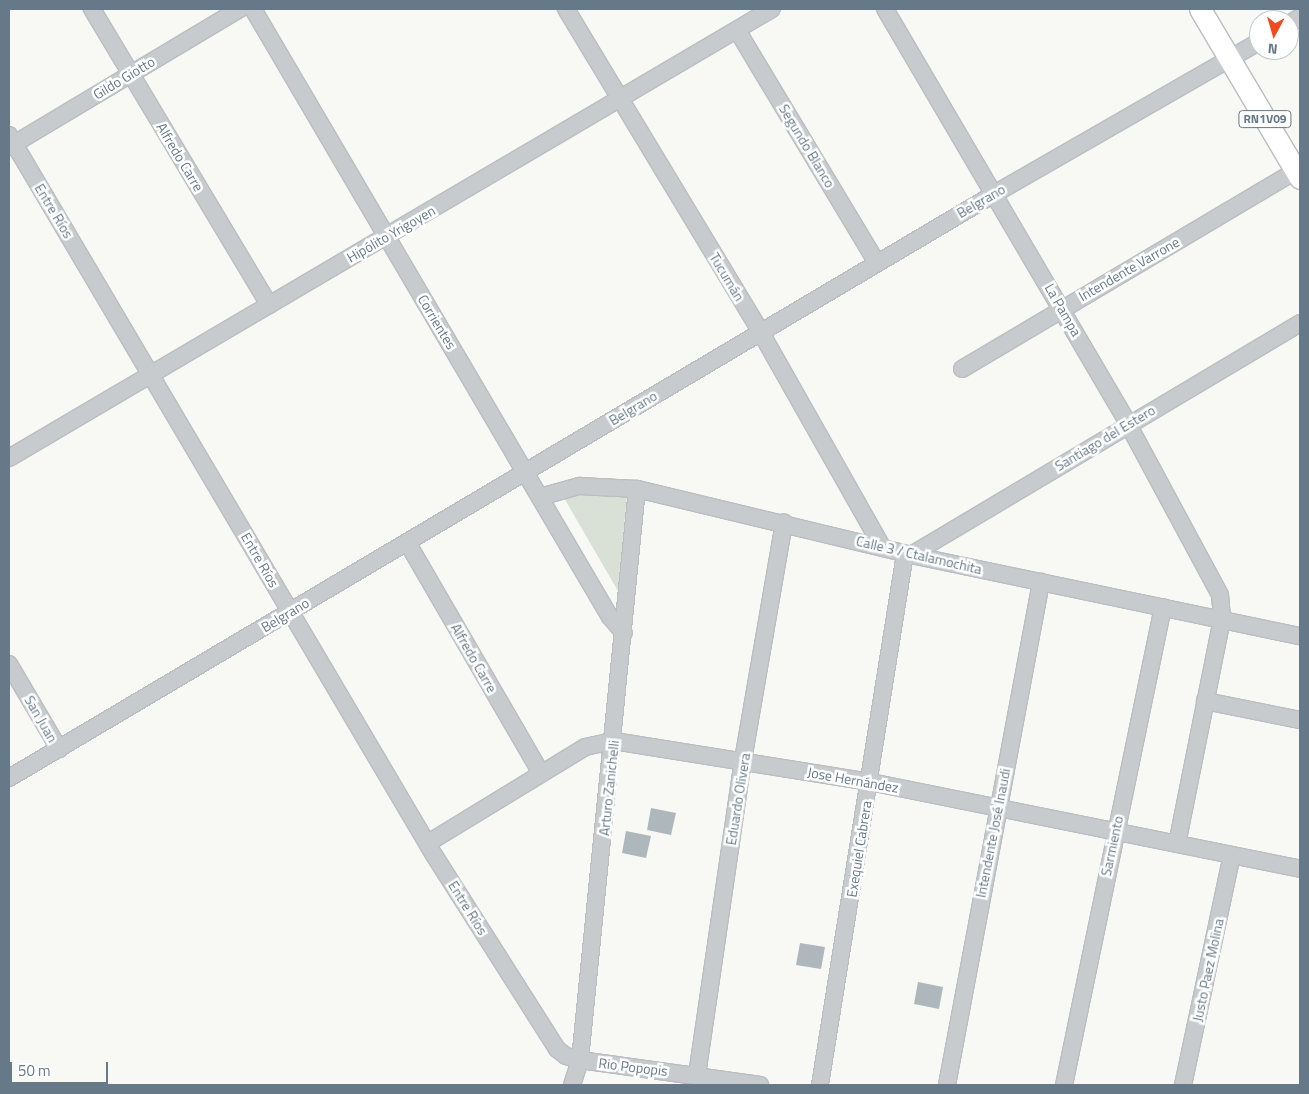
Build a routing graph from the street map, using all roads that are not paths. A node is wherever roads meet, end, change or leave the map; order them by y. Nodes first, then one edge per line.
1 (92, 9) edge
2 (240, 9) edge
3 (252, 9) edge
4 (566, 9) edge
5 (772, 9) edge
6 (886, 9) edge
7 (1200, 9) edge
8 (737, 30) junction
9 (1249, 48) edge
10 (1230, 60) junction
11 (131, 74) junction
12 (620, 100) junction
13 (11, 142) edge
14 (1298, 174) edge
15 (996, 193) junction
16 (386, 236) junction
17 (877, 262) junction
18 (269, 305) junction
19 (1062, 308) junction
20 (1300, 323) edge
21 (760, 332) junction
22 (962, 369) dead end
23 (151, 374) junction
24 (1128, 424) junction
25 (9, 458) edge
26 (526, 472) junction
27 (637, 489) junction
28 (540, 497) junction
29 (784, 522) junction
30 (407, 542) junction
31 (883, 548) junction
32 (908, 554) junction
33 (1041, 582) junction
34 (1163, 607) junction
35 (290, 612) junction
36 (1222, 619) junction
37 (624, 633) junction
38 (1300, 636) edge
39 (9, 664) edge
40 (1205, 701) junction
41 (1300, 720) edge
42 (614, 741) junction
43 (59, 749) junction
44 (743, 760) junction
45 (541, 774) junction
46 (9, 778) edge
47 (870, 782) junction
48 (997, 807) junction
49 (1115, 831) junction
50 (428, 843) junction
51 (1177, 844) junction
52 (1232, 855) junction
53 (1300, 869) edge
54 (573, 1058) junction
55 (697, 1076) junction
56 (572, 1085) edge
57 (760, 1085) edge
58 (820, 1085) edge
59 (947, 1085) edge
60 (1064, 1085) edge
61 (1183, 1085) edge

1 - 11 street, Alfredo Carre
2 - 11 street, Gildo Giotto
3 - 16 street, Corrientes
4 - 12 street, Tucumán
5 - 8 street, Hipólito Yrigoyen
6 - 15 street, La Pampa
7 - 10 main road, RN1V09
8 - 12 street, Hipólito Yrigoyen
8 - 17 street, Segundo Blanco
9 - 10 street, Belgrano
10 - 14 main road, RN1V09
10 - 15 street, Belgrano
11 - 13 street, Gildo Giotto
11 - 18 street, Alfredo Carre
12 - 16 street, Hipólito Yrigoyen
12 - 21 street, Tucumán
13 - 23 street, Entre Ríos
14 - 19 street, Intendente Varrone
15 - 17 street, Belgrano
15 - 19 street, La Pampa
16 - 18 street, Hipólito Yrigoyen
16 - 26 street, Corrientes
17 - 21 street, Belgrano
18 - 23 street, Hipólito Yrigoyen
19 - 22 street, Intendente Varrone
19 - 24 street, La Pampa
20 - 24 street, Santiago del Estero
21 - 26 street, Belgrano
21 - 31 street, Tucumán
23 - 25 street, Hipólito Yrigoyen
23 - 35 street, Entre Ríos
24 - 32 street, Santiago del Estero
24 - 36 street, La Pampa
26 - 28 street, Corrientes
26 - 30 street, Belgrano
27 - 28 street, Calle 3 / Ctalamochita
27 - 29 street, Calle 3 / Ctalamochita
27 - 37 street, Arturo Zanichelli
28 - 37 street, Corrientes
29 - 31 street, Calle 3 / Ctalamochita
29 - 44 street, Eduardo Olivera
30 - 35 street, Belgrano
30 - 45 street, Alfredo Carre
31 - 32 street, Calle 3 / Ctalamochita
32 - 33 street, Calle 3 / Ctalamochita
32 - 47 street, Exequiel Cabrera
33 - 34 street, Calle 3 / Ctalamochita
33 - 48 street, Intendente José Inaudi
34 - 36 street, Calle 3 / Ctalamochita
34 - 49 street, Sarmiento
35 - 43 street, Belgrano
35 - 50 street, Entre Ríos
36 - 38 street, Calle 3 / Ctalamochita
36 - 40 street
37 - 42 street, Arturo Zanichelli
39 - 43 street, San Juan
40 - 41 street
40 - 51 street
42 - 44 street, Jose Hernández
42 - 45 street, Jose Hernández
42 - 54 street, Arturo Zanichelli
43 - 46 street, Belgrano
44 - 47 street, Jose Hernández
44 - 55 street, Eduardo Olivera
45 - 50 street, Jose Hernández
47 - 48 street, Jose Hernández
47 - 58 street, Exequiel Cabrera
48 - 49 street, Jose Hernández
48 - 59 street, Intendente José Inaudi
49 - 51 street, Jose Hernández
49 - 60 street, Sarmiento
50 - 54 street, Entre Ríos
51 - 52 street, Jose Hernández
52 - 53 street, Jose Hernández
52 - 61 street, Justo Paez Molina
54 - 55 street, Rio Popopis
54 - 56 street, Arturo Zanichelli
55 - 57 street, Rio Popopis

